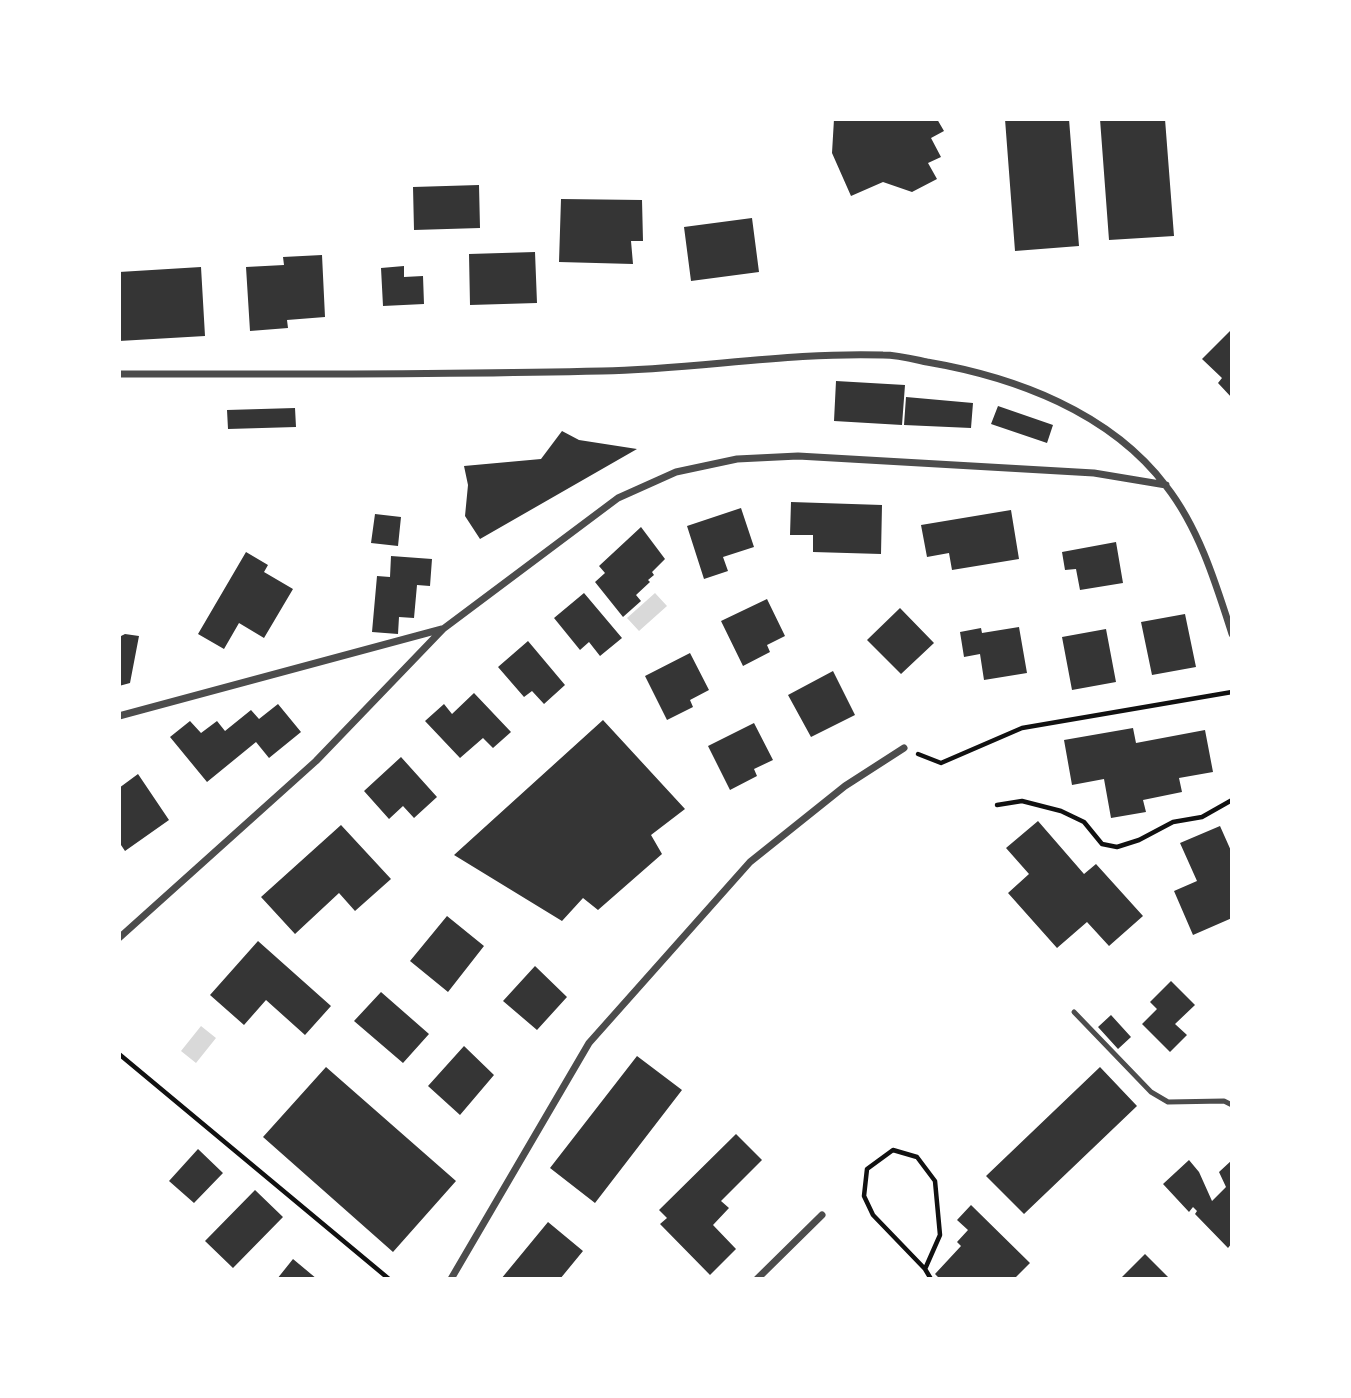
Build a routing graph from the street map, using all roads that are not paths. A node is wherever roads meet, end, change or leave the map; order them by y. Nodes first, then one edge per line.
1 (119, 374) edge
2 (1166, 485) junction
3 (443, 629) junction
4 (1232, 634) edge
5 (119, 716) edge
6 (904, 748) road end
7 (119, 938) edge
8 (1074, 1012) dead end
9 (1232, 1105) edge
10 (822, 1215) dead end
11 (451, 1279) edge
12 (757, 1279) edge

1 - 2 street
2 - 3 street
2 - 4 street
3 - 5 street
3 - 7 street
6 - 11 street
8 - 9 lane
10 - 12 street

